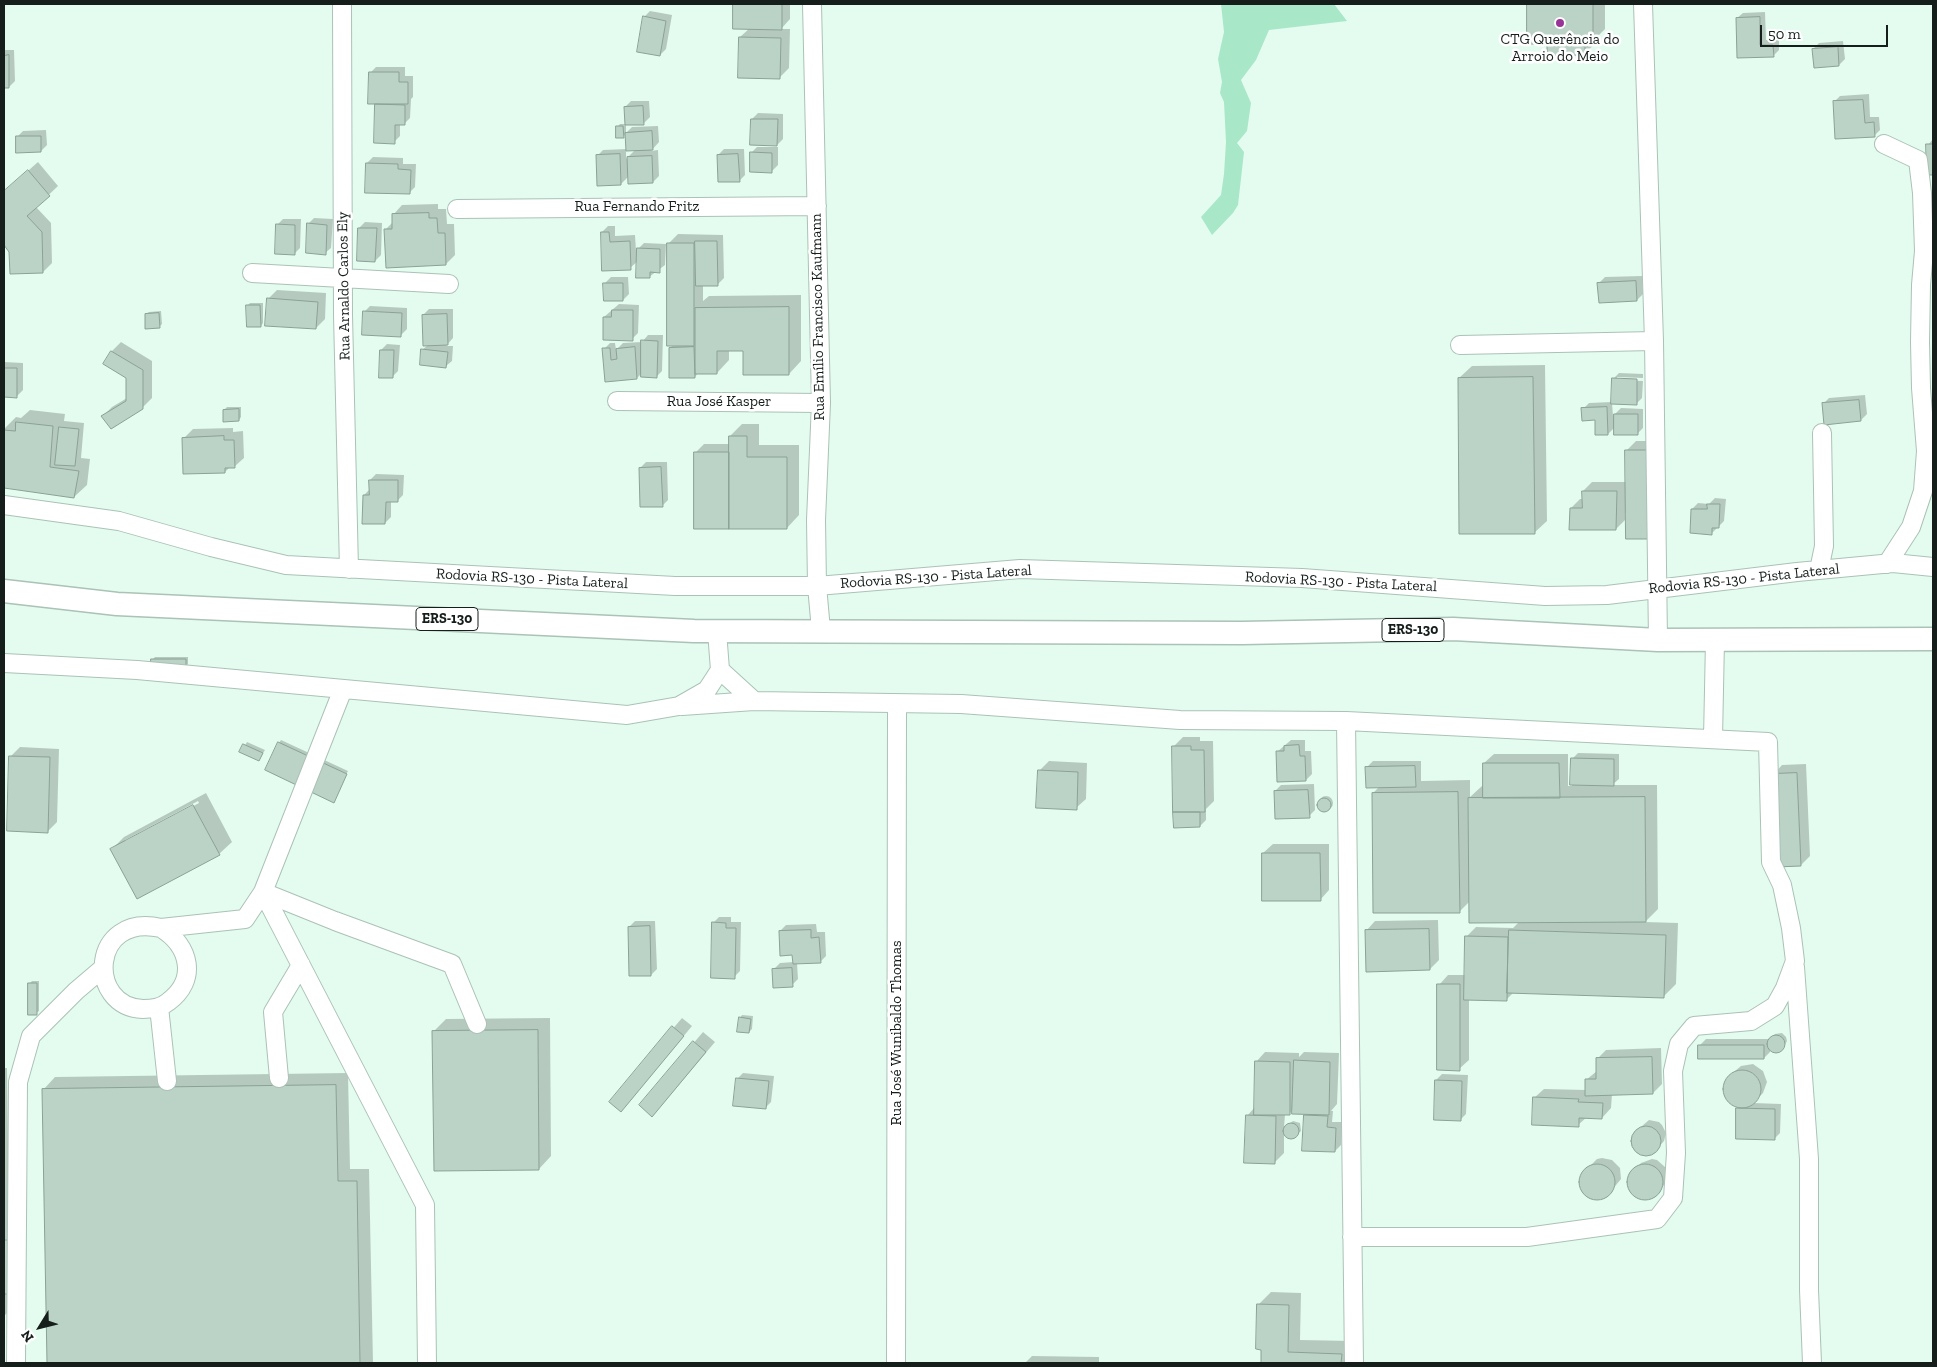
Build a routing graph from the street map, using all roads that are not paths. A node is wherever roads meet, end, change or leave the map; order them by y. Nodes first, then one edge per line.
1 (342, 4) edge
2 (812, 4) edge
3 (1643, 4) edge
4 (1884, 144) dead end
5 (817, 206) junction
6 (457, 209) dead end
7 (252, 273) dead end
8 (344, 279) junction
9 (449, 284) dead end
10 (1654, 340) junction
11 (1460, 345) dead end
12 (617, 401) dead end
13 (821, 403) junction
14 (1822, 433) dead end
15 (4, 505) edge
16 (1888, 564) junction
17 (1933, 567) edge
18 (349, 569) junction
19 (1819, 570) junction
20 (817, 586) junction
21 (1657, 589) junction
22 (4, 591) edge
23 (821, 630) junction
24 (717, 631) junction
25 (1933, 639) edge
26 (1658, 640) junction
27 (1715, 640) junction
28 (4, 663) edge
29 (720, 670) junction
30 (343, 689) junction
31 (754, 701) junction
32 (897, 704) junction
33 (679, 706) junction
34 (1346, 721) junction
35 (1713, 738) junction
36 (263, 892) junction
37 (161, 928) junction
38 (1795, 961) junction
39 (301, 965) junction
40 (103, 968) junction
41 (159, 1007) junction
42 (477, 1024) dead end
43 (279, 1078) dead end
44 (167, 1081) dead end
45 (1352, 1237) junction
46 (16, 1363) edge
47 (427, 1363) edge
48 (896, 1363) edge
49 (1354, 1363) edge
50 (1812, 1363) edge

1 - 8 street, Rua Arnaldo Carlos Ely
2 - 5 street, Rua Emílio Francisco Kaufmann
3 - 10 street
4 - 16 street
5 - 6 street, Rua Fernando Fritz
5 - 13 street, Rua Emílio Francisco Kaufmann
7 - 8 street
8 - 9 street
8 - 18 street, Rua Arnaldo Carlos Ely
10 - 11 street
10 - 21 street
12 - 13 street, Rua José Kasper
13 - 20 street, Rua Emílio Francisco Kaufmann
14 - 19 street
15 - 18 street, Rodovia RS-130 - Pista Lateral
16 - 17 street, Rodovia RS-130 - Pista Lateral
16 - 19 street, Rodovia RS-130 - Pista Lateral
18 - 20 street, Rodovia RS-130 - Pista Lateral
19 - 21 street, Rodovia RS-130 - Pista Lateral
20 - 21 street, Rodovia RS-130 - Pista Lateral
20 - 23 street, Rua Emílio Francisco Kaufmann
21 - 26 street
22 - 24 main road, ERS-130
23 - 24 main road, ERS-130
23 - 26 main road, ERS-130
24 - 29 street
25 - 27 main road, ERS-130
26 - 27 main road, ERS-130
27 - 35 street
28 - 30 street
29 - 31 street
29 - 33 street
30 - 33 street
30 - 36 street
31 - 32 street
31 - 33 street
32 - 34 street
32 - 48 street, Rua José Wunibaldo Thomas
34 - 35 street
34 - 45 street
35 - 38 street
36 - 37 street
36 - 39 street
36 - 42 street
37 - 40 street
37 - 41 street
38 - 45 street
38 - 50 street
39 - 43 street
39 - 47 street
40 - 41 street
40 - 46 street
41 - 44 street
45 - 49 street

